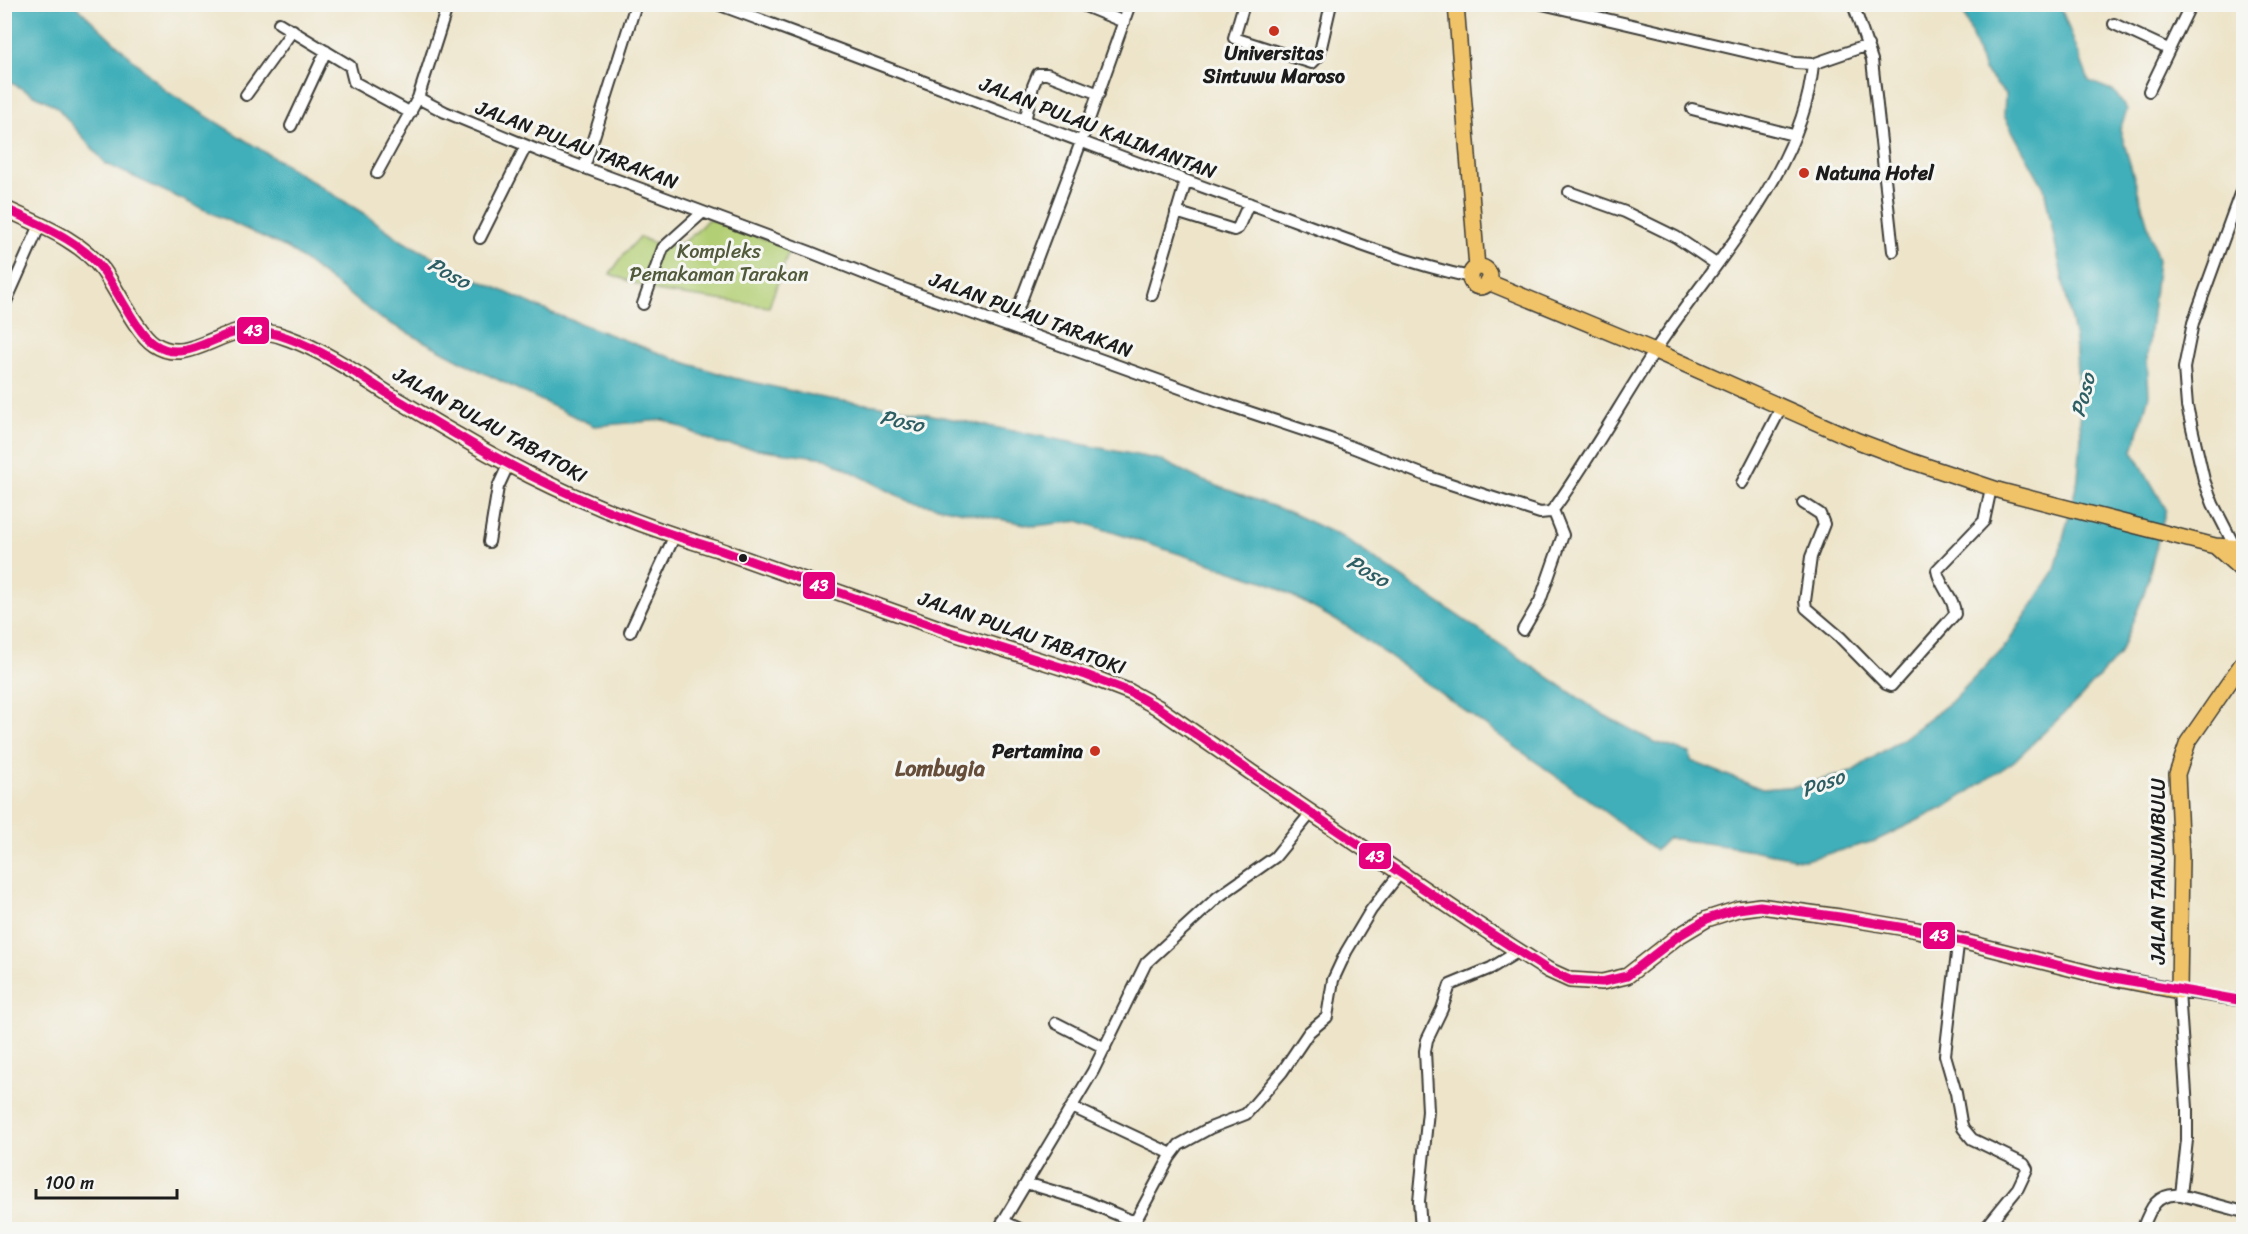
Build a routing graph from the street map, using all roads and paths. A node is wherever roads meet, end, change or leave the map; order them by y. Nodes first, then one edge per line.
1 (448, 4) edge
2 (636, 4) edge
3 (717, 4) edge
4 (1080, 4) edge
5 (1130, 4) edge
6 (1244, 4) edge
7 (1331, 4) edge
8 (1456, 4) edge
9 (1852, 4) edge
10 (2191, 4) edge
11 (1544, 5) edge
12 (1124, 22) junction
13 (279, 23) dead end
14 (2114, 24) dead end
15 (293, 30) junction
16 (1868, 45) junction
17 (2168, 49) junction
18 (326, 51) junction
19 (1813, 64) junction
20 (2149, 91) dead end
21 (1099, 94) junction
22 (246, 95) dead end
23 (418, 98) junction
24 (1692, 109) dead end
25 (411, 113) junction
26 (1025, 121) junction
27 (291, 126) dead end
28 (1793, 135) junction
29 (1081, 142) junction
30 (526, 146) junction
31 (584, 168) junction
32 (377, 173) dead end
33 (1186, 181) junction
34 (2244, 183) edge
35 (1569, 192) dead end
36 (1249, 203) junction
37 (4, 208) edge
38 (1176, 212) junction
39 (702, 213) junction
40 (40, 225) junction
41 (480, 238) dead end
42 (1893, 250) dead end
43 (1716, 264) junction
44 (1474, 272) junction
45 (1152, 295) dead end
46 (643, 304) dead end
47 (4, 306) edge
48 (1011, 327) junction
49 (1655, 351) junction
50 (1781, 408) junction
51 (509, 463) junction
52 (1742, 483) dead end
53 (1996, 489) junction
54 (1803, 503) dead end
55 (1553, 510) junction
56 (675, 535) junction
57 (489, 542) dead end
58 (2215, 546) junction
59 (2240, 548) edge
60 (2244, 572) edge
61 (1523, 630) dead end
62 (630, 632) dead end
63 (2244, 661) edge
64 (1311, 813) junction
65 (1401, 872) junction
66 (1956, 940) junction
67 (1519, 951) junction
68 (2180, 991) junction
69 (2244, 1001) edge
70 (1056, 1023) dead end
71 (1105, 1048) junction
72 (1071, 1107) junction
73 (1172, 1154) junction
74 (1026, 1183) junction
75 (2181, 1195) junction
76 (2244, 1212) edge
77 (1000, 1225) edge
78 (1022, 1230) edge
79 (1421, 1230) edge
80 (1984, 1230) edge
81 (2142, 1230) edge

1 - 23 street
2 - 31 street
3 - 26 street, JALAN PULAU KALIMANTAN
4 - 12 street
5 - 12 street
6 - 7 street
8 - 44 highway
9 - 16 street
10 - 17 street
11 - 19 street
12 - 21 street
13 - 15 street
14 - 17 street
15 - 18 street
15 - 22 street
16 - 19 street
16 - 42 street
17 - 20 street
18 - 25 street
18 - 27 street
19 - 28 street
21 - 26 street
21 - 29 street
23 - 25 street
23 - 30 street, JALAN PULAU TARAKAN
24 - 28 street
25 - 32 street
26 - 29 street, JALAN PULAU KALIMANTAN
28 - 43 street
29 - 33 street, JALAN PULAU KALIMANTAN
29 - 48 street
30 - 31 street, JALAN PULAU TARAKAN
30 - 41 street
31 - 39 street, JALAN PULAU TARAKAN
33 - 36 street, JALAN PULAU KALIMANTAN
33 - 38 street
34 - 59 street
35 - 43 street
36 - 38 street
36 - 44 street, JALAN PULAU KALIMANTAN
37 - 40 highway, JALAN PULAU TABATOKI
38 - 45 street
39 - 46 street
39 - 48 street, JALAN PULAU TARAKAN
40 - 47 street
40 - 51 highway, JALAN PULAU TABATOKI
43 - 49 street
44 - 49 highway
48 - 55 street, JALAN PULAU TARAKAN
49 - 50 highway
49 - 55 street
50 - 52 street
50 - 53 highway
51 - 56 highway, JALAN PULAU TABATOKI
51 - 57 street
53 - 54 street
53 - 58 highway
55 - 61 street
56 - 62 street
56 - 64 highway, JALAN PULAU TABATOKI
58 - 59 highway
58 - 60 highway
63 - 68 highway, JALAN TANJUMBULU
64 - 65 highway, JALAN PULAU TABATOKI
64 - 71 street
65 - 67 highway, JALAN PULAU TABATOKI
65 - 73 street
66 - 67 highway, JALAN PULAU TABATOKI
66 - 68 highway, JALAN PULAU TABATOKI
66 - 80 street
67 - 79 street
68 - 69 street
68 - 75 street
70 - 71 street
71 - 72 street
72 - 73 street
72 - 74 street
73 - 74 street
74 - 77 street
75 - 76 street
75 - 81 street
77 - 78 street

